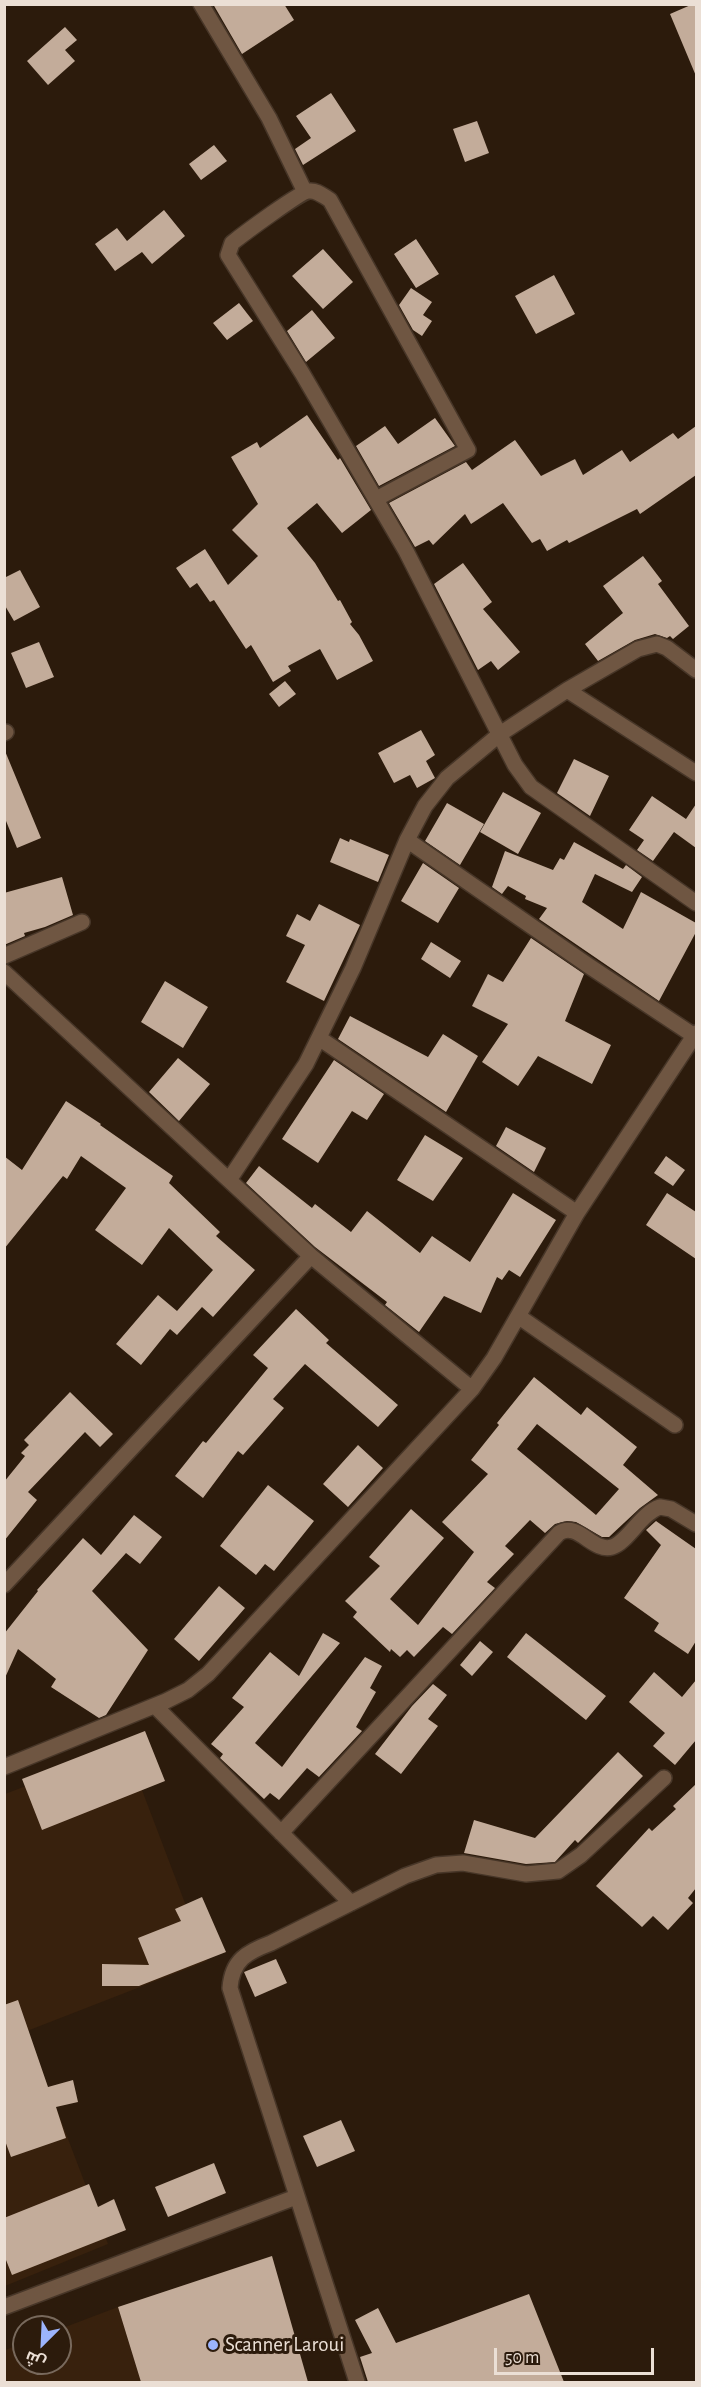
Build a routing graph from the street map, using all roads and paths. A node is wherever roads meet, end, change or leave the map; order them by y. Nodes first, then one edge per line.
1 (201, 4) edge
2 (305, 192) junction
3 (376, 500) junction
4 (696, 670) edge
5 (567, 690) junction
6 (500, 734) junction
7 (696, 773) edge
8 (407, 840) junction
9 (696, 903) edge
10 (82, 921) dead end
11 (4, 956) edge
12 (4, 972) edge
13 (696, 1035) edge
14 (319, 1038) junction
15 (229, 1180) junction
16 (577, 1213) junction
17 (311, 1256) junction
18 (518, 1316) junction
19 (472, 1389) junction
20 (675, 1425) dead end
21 (696, 1524) edge
22 (6, 1581) edge
23 (155, 1707) junction
24 (4, 1767) edge
25 (664, 1778) dead end
26 (281, 1833) junction
27 (351, 1903) junction
28 (296, 2197) junction
29 (4, 2307) edge
30 (357, 2382) edge

1 - 2 street
2 - 3 street
2 - 3 street
3 - 6 street
4 - 5 street
5 - 6 street
5 - 7 street
6 - 8 street
6 - 9 street
8 - 13 street
8 - 14 street
10 - 11 street
12 - 15 street
13 - 16 street
14 - 15 street
14 - 16 street
15 - 17 street
16 - 18 street
17 - 19 street
17 - 22 street
18 - 19 street
18 - 20 street
19 - 23 street
21 - 26 street
23 - 24 street
23 - 26 street
25 - 27 street
26 - 27 street
27 - 28 street
28 - 29 street
28 - 30 street

